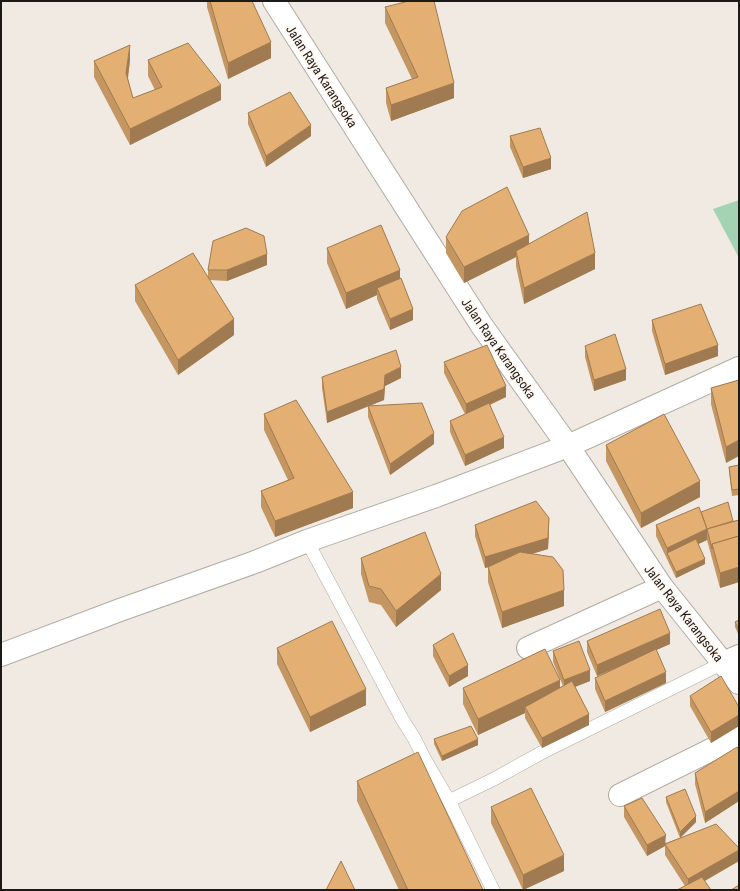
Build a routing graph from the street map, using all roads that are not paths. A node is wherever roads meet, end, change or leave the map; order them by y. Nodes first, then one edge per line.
1 (274, 1) edge
2 (739, 368) edge
3 (568, 446) junction
4 (307, 541) junction
5 (662, 587) junction
6 (528, 648) dead end
7 (1, 655) edge
8 (731, 659) edge
9 (739, 683) edge
10 (739, 736) edge
11 (620, 796) dead end
12 (449, 801) junction
13 (493, 890) edge

1 - 3 street, Jalan Raya Karangsoka
2 - 3 street
3 - 4 street
3 - 5 street, Jalan Raya Karangsoka
4 - 7 street
4 - 12 lane
5 - 6 street
5 - 8 street, Jalan Raya Karangsoka
8 - 9 street, Jalan Raya Karangsoka
8 - 12 lane
10 - 11 street
12 - 13 lane

